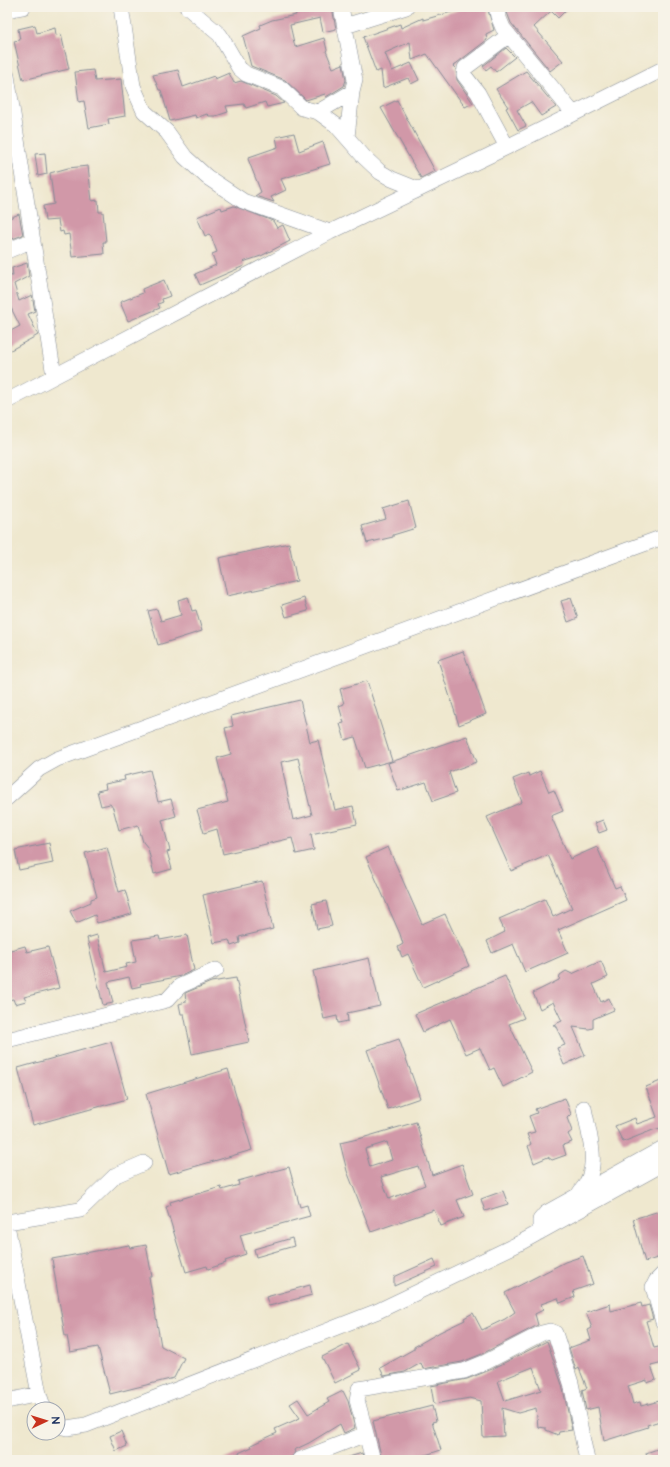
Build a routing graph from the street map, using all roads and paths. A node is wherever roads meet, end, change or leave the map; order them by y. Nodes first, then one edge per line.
1 (23, 7) edge
2 (121, 7) edge
3 (187, 7) edge
4 (341, 7) edge
5 (406, 7) edge
6 (496, 7) edge
7 (7, 10) edge
8 (345, 26) junction
9 (509, 35) junction
10 (663, 69) edge
11 (7, 76) edge
12 (352, 92) junction
13 (318, 112) junction
14 (573, 113) junction
15 (347, 137) junction
16 (507, 147) junction
17 (417, 189) junction
18 (330, 232) junction
19 (33, 240) junction
20 (7, 250) edge
21 (54, 376) junction
22 (7, 401) edge
23 (663, 537) edge
24 (7, 798) edge
25 (216, 970) dead end
26 (7, 1040) edge
27 (584, 1108) dead end
28 (663, 1148) edge
29 (144, 1163) dead end
30 (663, 1164) edge
31 (575, 1197) junction
32 (7, 1223) edge
33 (540, 1232) junction
34 (663, 1274) edge
35 (663, 1322) edge
36 (39, 1394) junction
37 (7, 1401) edge
38 (41, 1401) edge
39 (66, 1428) edge
40 (366, 1434) junction
41 (300, 1460) edge
42 (373, 1460) edge
43 (588, 1460) edge

1 - 7 street
2 - 18 street
3 - 13 street
4 - 8 street
5 - 8 street
6 - 9 street
8 - 12 street
9 - 14 street
9 - 16 street
10 - 14 street
11 - 19 street
12 - 13 street
12 - 15 street
13 - 15 street
14 - 16 street
15 - 17 street
16 - 17 street
17 - 18 street
18 - 21 street
19 - 20 street
19 - 21 street
21 - 22 street
23 - 24 street
25 - 26 street
27 - 31 street
28 - 31 street
29 - 32 street
30 - 33 street
31 - 33 street
32 - 36 street
33 - 39 street
34 - 35 street
36 - 37 street
36 - 38 street
40 - 41 street
40 - 42 street
40 - 43 street

